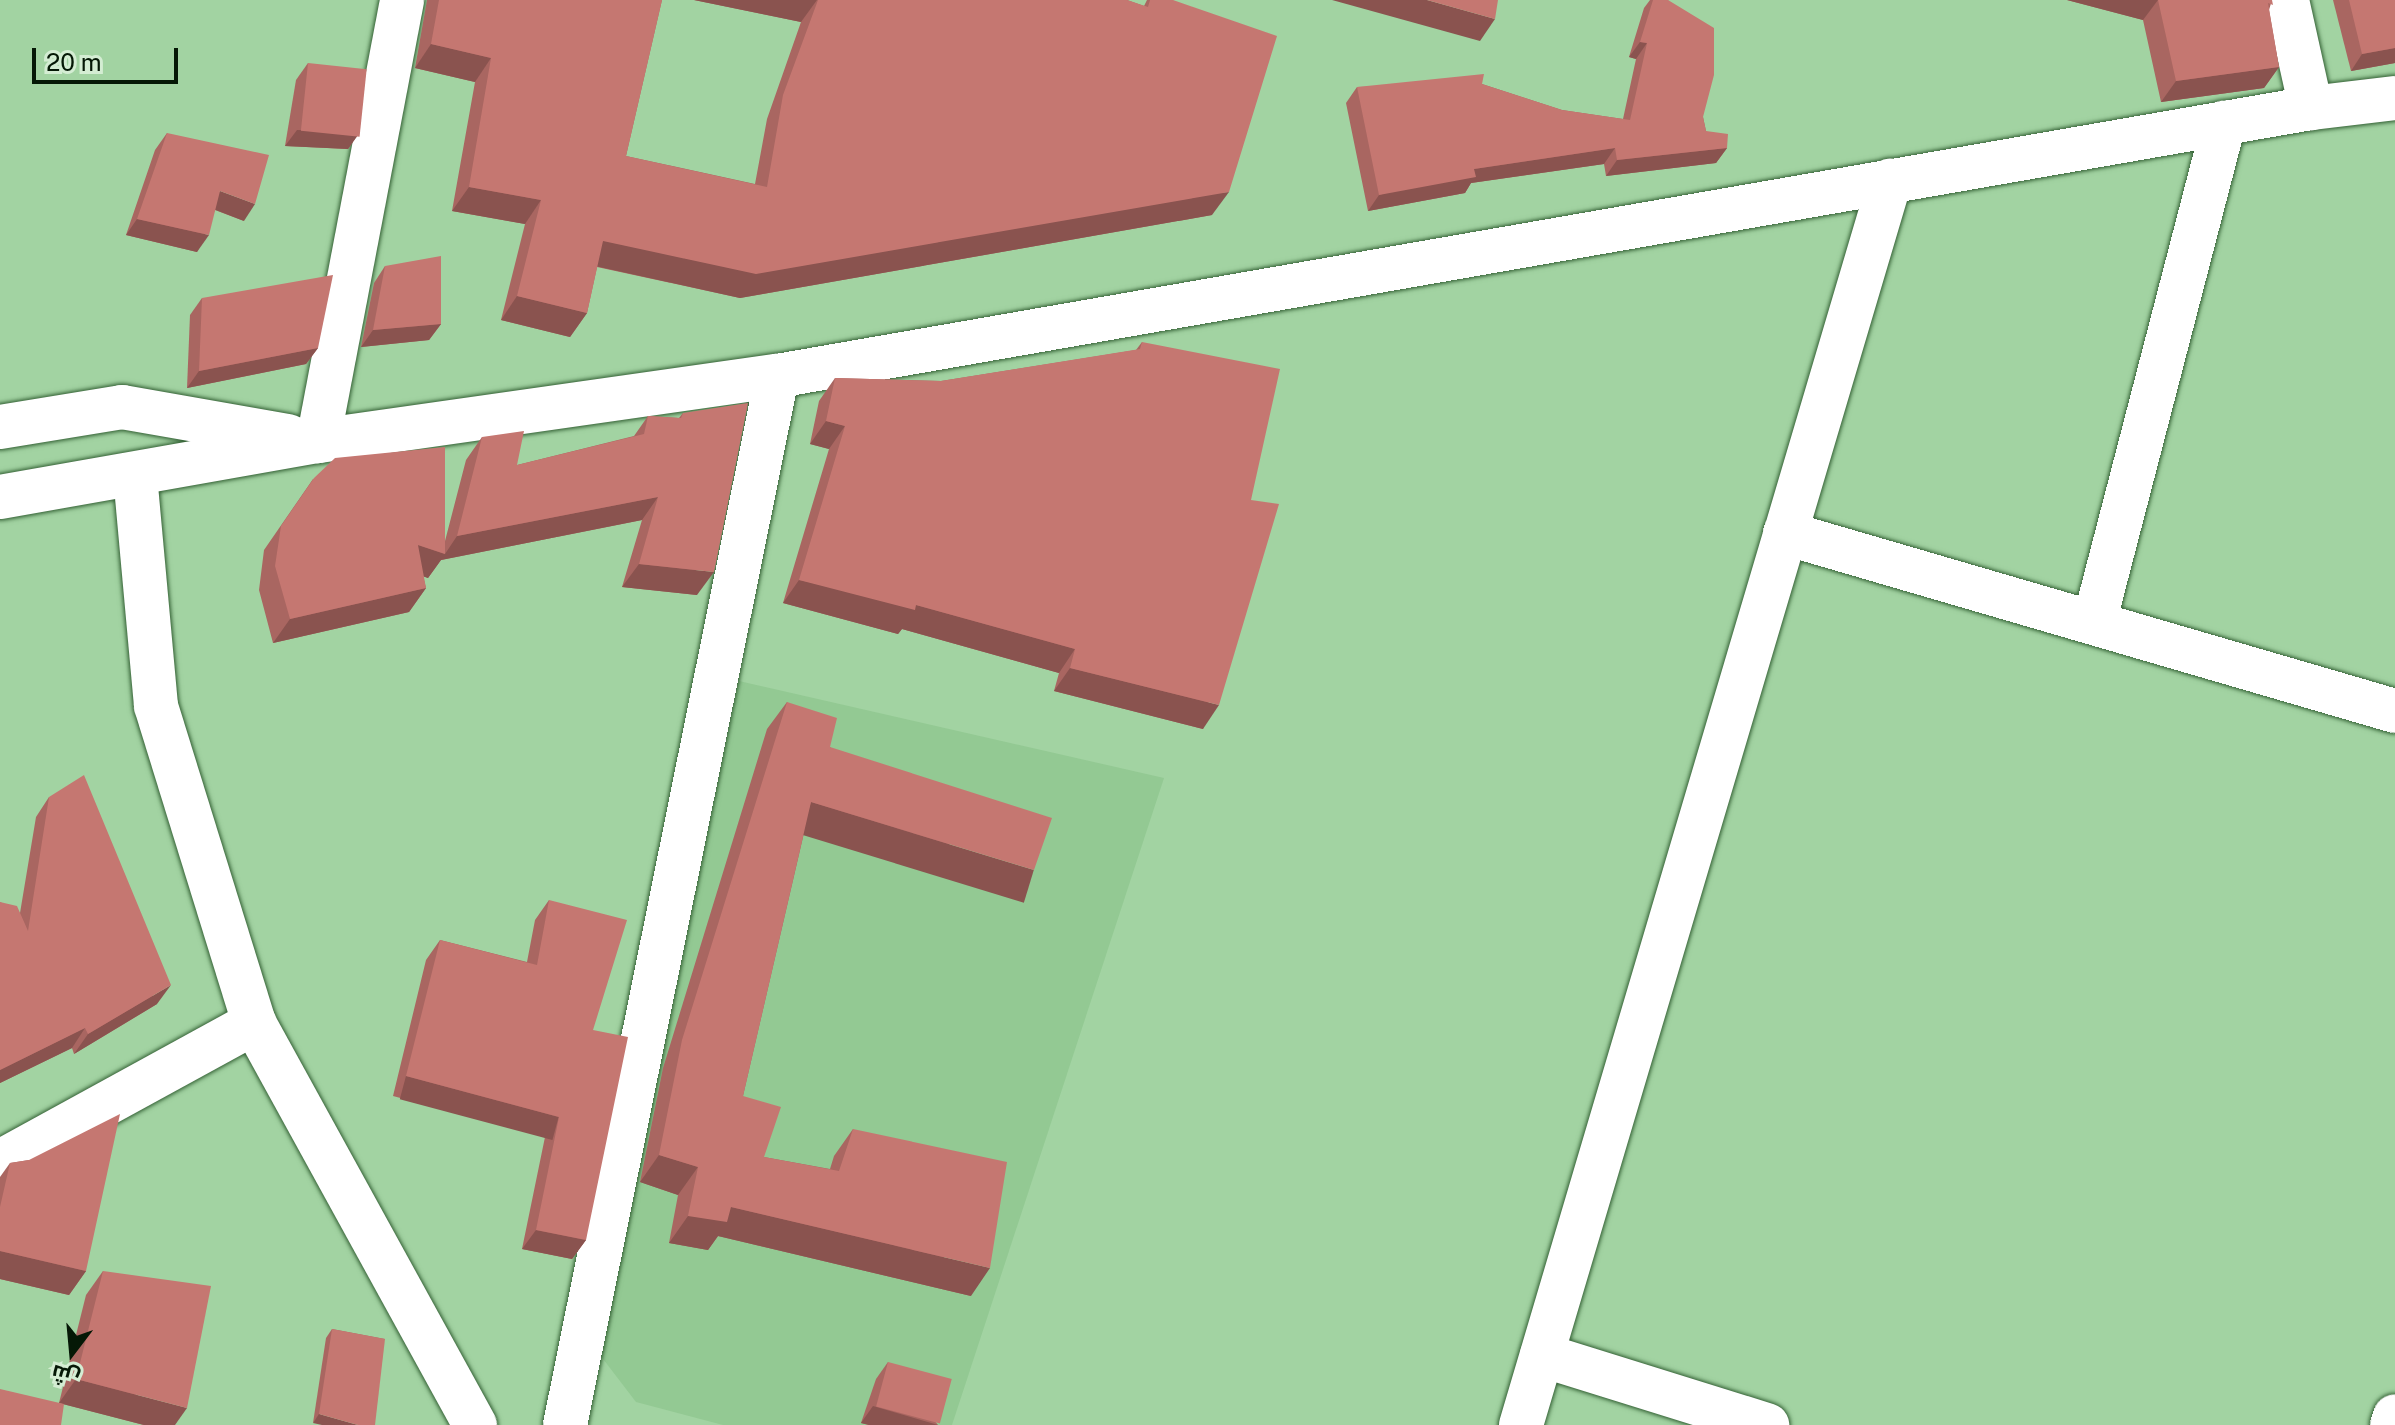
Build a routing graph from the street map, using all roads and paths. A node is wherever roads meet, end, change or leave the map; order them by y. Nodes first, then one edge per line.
1 (402, 0) edge
2 (2287, 0) edge
3 (2395, 98) edge
4 (2311, 108) junction
5 (2224, 123) junction
6 (1890, 181) junction
7 (777, 376) junction
8 (0, 427) edge
9 (318, 441) junction
10 (135, 475) junction
11 (0, 497) edge
12 (1785, 533) junction
13 (2094, 623) junction
14 (2395, 711) edge
15 (254, 1023) junction
16 (0, 1162) edge
17 (1542, 1355) junction
18 (2395, 1416) edge
19 (475, 1425) edge
20 (565, 1425) edge
21 (1521, 1425) edge
22 (1767, 1425) edge
23 (2392, 1425) edge

1 - 9 street
2 - 4 street
3 - 4 street
4 - 5 street
5 - 6 street
5 - 13 street
6 - 7 street
6 - 12 street
7 - 9 street
7 - 20 street
8 - 9 street
9 - 10 street
10 - 11 street
10 - 15 street
12 - 13 street
12 - 17 street
13 - 14 street
15 - 16 street
15 - 19 street
17 - 21 street
17 - 22 street
18 - 23 street

